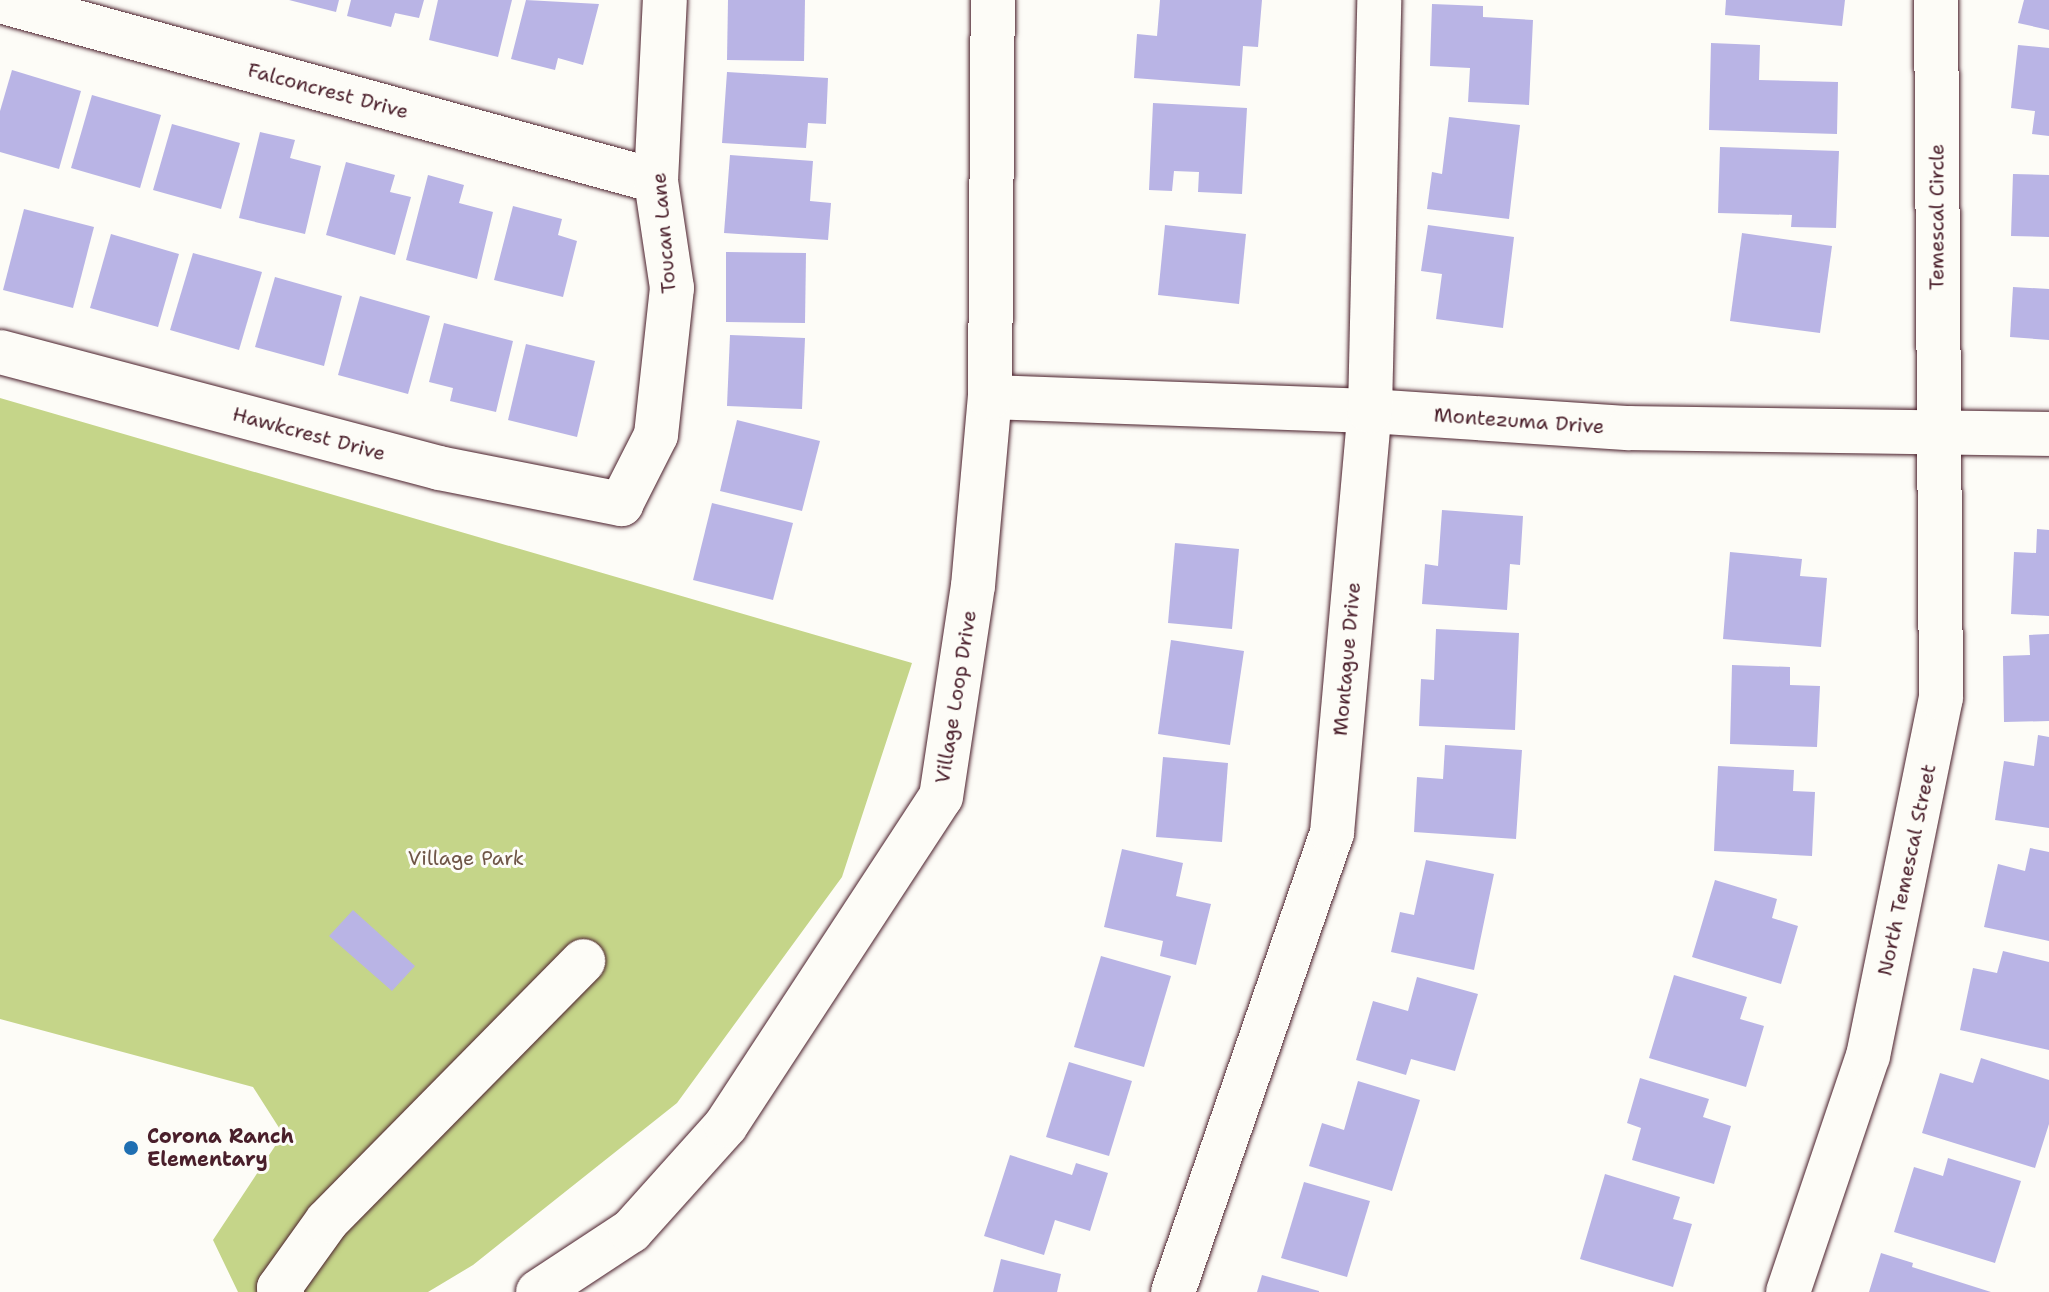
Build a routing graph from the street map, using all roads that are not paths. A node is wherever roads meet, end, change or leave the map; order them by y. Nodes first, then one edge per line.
1 (665, 0) edge
2 (993, 0) edge
3 (1379, 0) edge
4 (1936, 0) edge
5 (0, 1) edge
6 (656, 181) junction
7 (0, 352) edge
8 (990, 397) junction
9 (1370, 411) junction
10 (2049, 434) edge
11 (1939, 435) junction
12 (621, 504) joint
13 (583, 961) dead end
14 (282, 1292) edge
15 (538, 1292) edge
16 (1173, 1292) edge
17 (1788, 1292) edge

1 - 6 street, Toucan Lane
2 - 8 street, Village Loop Drive
3 - 9 street, Montague Drive
4 - 11 street, Temescal Circle
5 - 6 street, Falconcrest Drive
6 - 12 street, Toucan Lane
7 - 12 street, Hawkcrest Drive
8 - 9 street, Montezuma Drive
8 - 15 street, Village Loop Drive
9 - 11 street, Montezuma Drive
9 - 16 street, Montague Drive
10 - 11 street, Montezuma Drive
11 - 17 street, North Temescal Street
13 - 14 street

